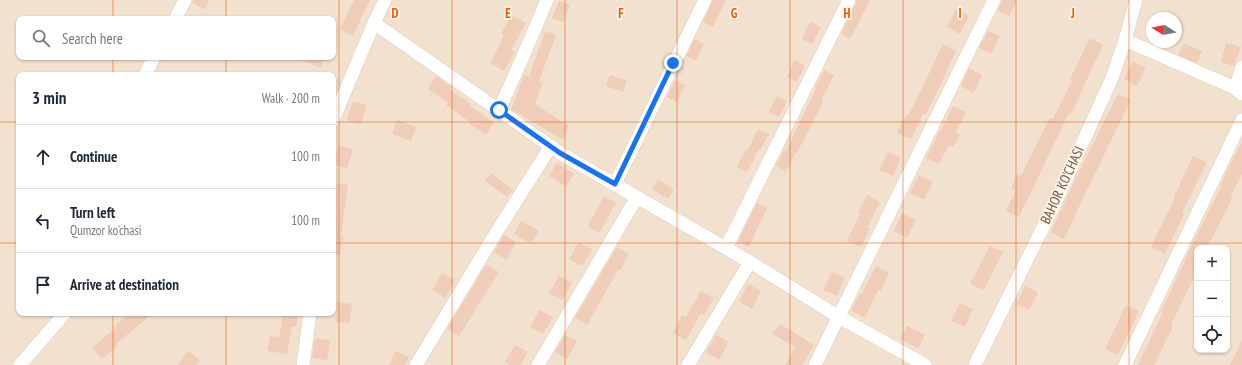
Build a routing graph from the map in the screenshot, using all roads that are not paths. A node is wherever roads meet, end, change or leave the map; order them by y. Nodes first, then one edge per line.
1 (185, 0) edge
2 (385, 0) edge
3 (547, 0) edge
4 (705, 0) edge
5 (849, 0) edge
6 (994, 0) edge
7 (1136, 0) edge
8 (177, 16) edge
9 (374, 23) junction
10 (1125, 40) junction
11 (152, 60) edge
12 (1242, 68) edge
13 (146, 72) edge
14 (1239, 91) edge
15 (499, 110) junction
16 (336, 113) edge
17 (1242, 120) edge
18 (551, 146) junction
19 (615, 184) junction
20 (637, 197) junction
21 (726, 248) junction
22 (750, 262) junction
23 (63, 316) edge
24 (310, 316) edge
25 (839, 317) junction
26 (20, 365) edge
27 (303, 365) edge
28 (416, 365) edge
29 (538, 365) edge
30 (688, 365) edge
31 (815, 365) edge
32 (925, 365) edge
33 (974, 365) edge
34 (1125, 365) edge

1 - 8 street
2 - 9 street
3 - 15 street
4 - 19 street
5 - 21 street
6 - 25 street
7 - 10 street, BAHOR KO'CHASI
9 - 15 street
9 - 16 street
10 - 14 street
10 - 33 street, BAHOR KO'CHASI
11 - 13 street
12 - 14 street
15 - 18 street
17 - 34 street
18 - 19 street
18 - 28 street
19 - 20 street
20 - 21 street
20 - 29 street
21 - 22 street
22 - 25 street
22 - 30 street
23 - 26 street
24 - 27 street
25 - 31 street
25 - 32 street

